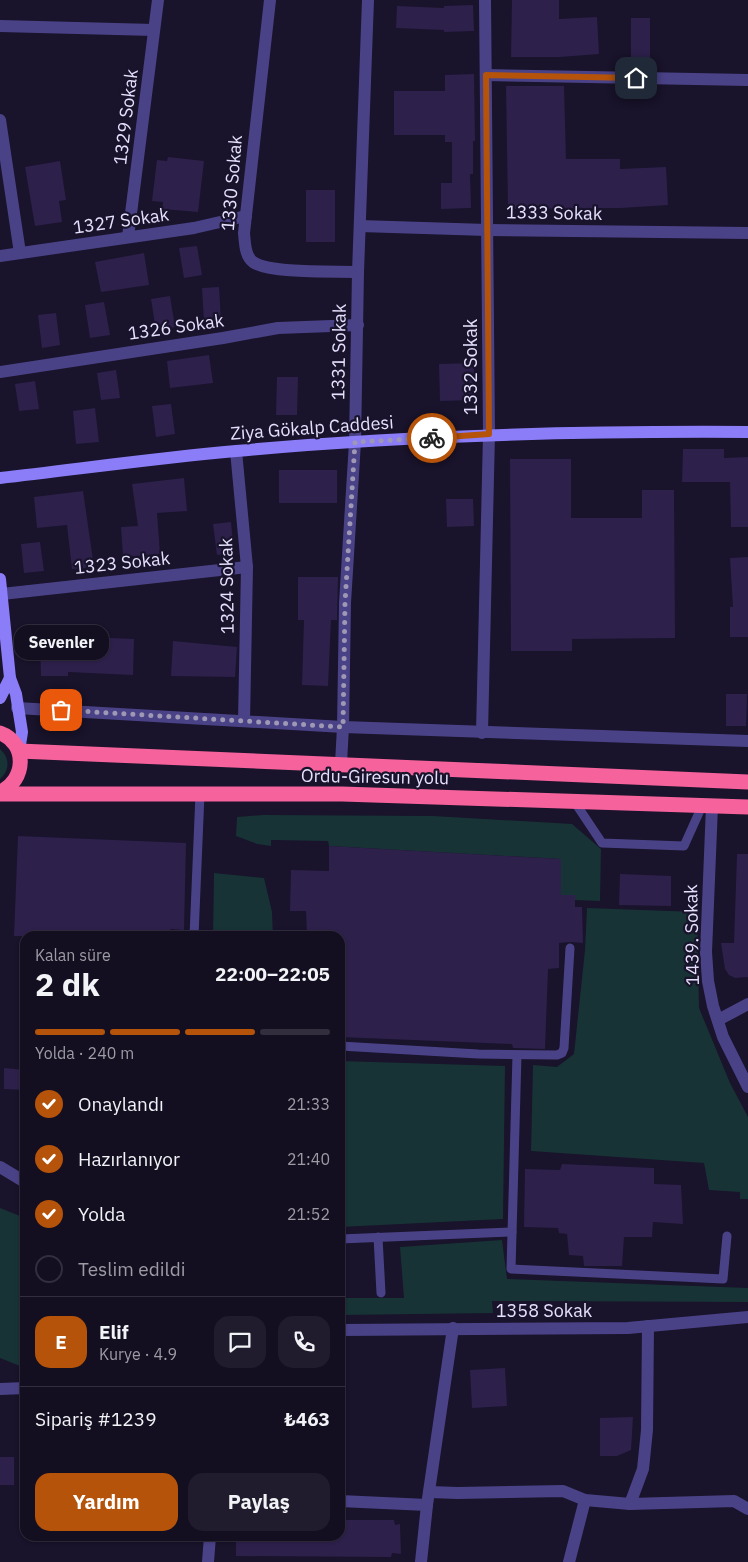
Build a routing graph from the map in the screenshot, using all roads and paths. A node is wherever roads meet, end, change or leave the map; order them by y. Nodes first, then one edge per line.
1 (158, 0) edge
2 (270, 0) edge
3 (368, 0) edge
4 (485, 0) edge
5 (0, 26) edge
6 (154, 30) junction
7 (486, 75) junction
8 (748, 80) edge
9 (0, 120) edge
10 (246, 216) junction
11 (360, 226) junction
12 (487, 230) junction
13 (748, 233) edge
14 (128, 237) junction
15 (20, 253) junction
16 (0, 256) edge
17 (358, 272) junction
18 (358, 325) junction
19 (0, 372) edge
20 (748, 432) edge
21 (489, 434) junction
22 (355, 442) junction
23 (236, 451) junction
24 (0, 478) edge
25 (246, 567) junction
26 (0, 579) edge
27 (2, 594) junction
28 (10, 678) junction
29 (0, 698) edge
30 (17, 708) junction
31 (244, 721) junction
32 (343, 727) junction
33 (0, 733) edge
34 (482, 733) junction
35 (748, 740) edge
36 (19, 751) junction
37 (341, 764) junction
38 (748, 782) edge
39 (0, 793) edge
40 (200, 794) junction
41 (574, 801) junction
42 (707, 806) junction
43 (748, 807) edge
44 (194, 931) edge
45 (570, 948) dead end
46 (748, 1004) edge
47 (718, 1020) junction
48 (345, 1046) edge
49 (517, 1055) junction
50 (748, 1087) edge
51 (0, 1167) edge
52 (20, 1179) edge
53 (512, 1232) junction
54 (727, 1236) dead end
55 (378, 1238) junction
56 (345, 1239) edge
57 (381, 1293) dead end
58 (748, 1317) edge
59 (648, 1326) junction
60 (453, 1328) junction
61 (345, 1330) edge
62 (20, 1388) edge
63 (0, 1389) edge
64 (428, 1499) junction
65 (585, 1500) junction
66 (345, 1501) edge
67 (630, 1504) junction
68 (748, 1509) edge
69 (210, 1541) edge
70 (208, 1562) edge
71 (421, 1562) edge
72 (569, 1562) edge

1 - 6 street, 1329 Sokak
2 - 10 street, 1330 Sokak
3 - 11 street, 1331 Sokak
4 - 7 street, 1332 Sokak
5 - 6 street
6 - 14 street, 1329 Sokak
7 - 8 street
7 - 12 street, 1332 Sokak
9 - 15 street
10 - 14 street, 1327 Sokak
10 - 17 street, 1330 Sokak
11 - 12 street, 1333 Sokak
11 - 17 street, 1331 Sokak
12 - 13 street, 1333 Sokak
12 - 21 street, 1332 Sokak
14 - 15 street, 1327 Sokak
15 - 16 street, 1327 Sokak
17 - 18 street, 1331 Sokak
18 - 19 street, 1326 Sokak
18 - 22 street, 1331 Sokak
20 - 21 street, Ziya Gökalp Caddesi
21 - 22 street, Ziya Gökalp Caddesi
21 - 34 street, 1332 Sokak
22 - 23 street, Ziya Gökalp Caddesi
22 - 32 street, 1331 Sokak
23 - 24 street, Ziya Gökalp Caddesi
23 - 25 street, 1324 Sokak
25 - 27 street, 1323 Sokak
25 - 31 street, 1324 Sokak
26 - 27 street
27 - 28 street
28 - 29 street
28 - 30 street
30 - 31 street
30 - 36 street
31 - 32 street
32 - 34 street
32 - 37 street, 1331 Sokak
33 - 36 highway
34 - 35 street
36 - 37 highway, Ordu-Giresun yolu
36 - 39 highway
37 - 38 highway, Ordu-Giresun yolu
39 - 40 highway, Ordu-Giresun yolu
40 - 41 highway, Ordu-Giresun yolu
40 - 44 lane
41 - 42 highway, Ordu-Giresun yolu
41 - 42 lane
42 - 43 highway, Ordu-Giresun yolu
42 - 47 street, 1439. Sokak
45 - 49 lane
46 - 47 street
47 - 50 street, 1439. Sokak
48 - 49 lane
49 - 53 lane
51 - 52 street
53 - 54 lane
53 - 55 lane
55 - 56 lane
55 - 57 lane
58 - 59 street, 1358 Sokak
59 - 60 street, 1358 Sokak
59 - 67 street
60 - 61 street, 1358 Sokak
60 - 64 street
62 - 63 street
64 - 65 street
64 - 66 street
64 - 71 street
65 - 67 street
65 - 72 street
67 - 68 street
69 - 70 street

